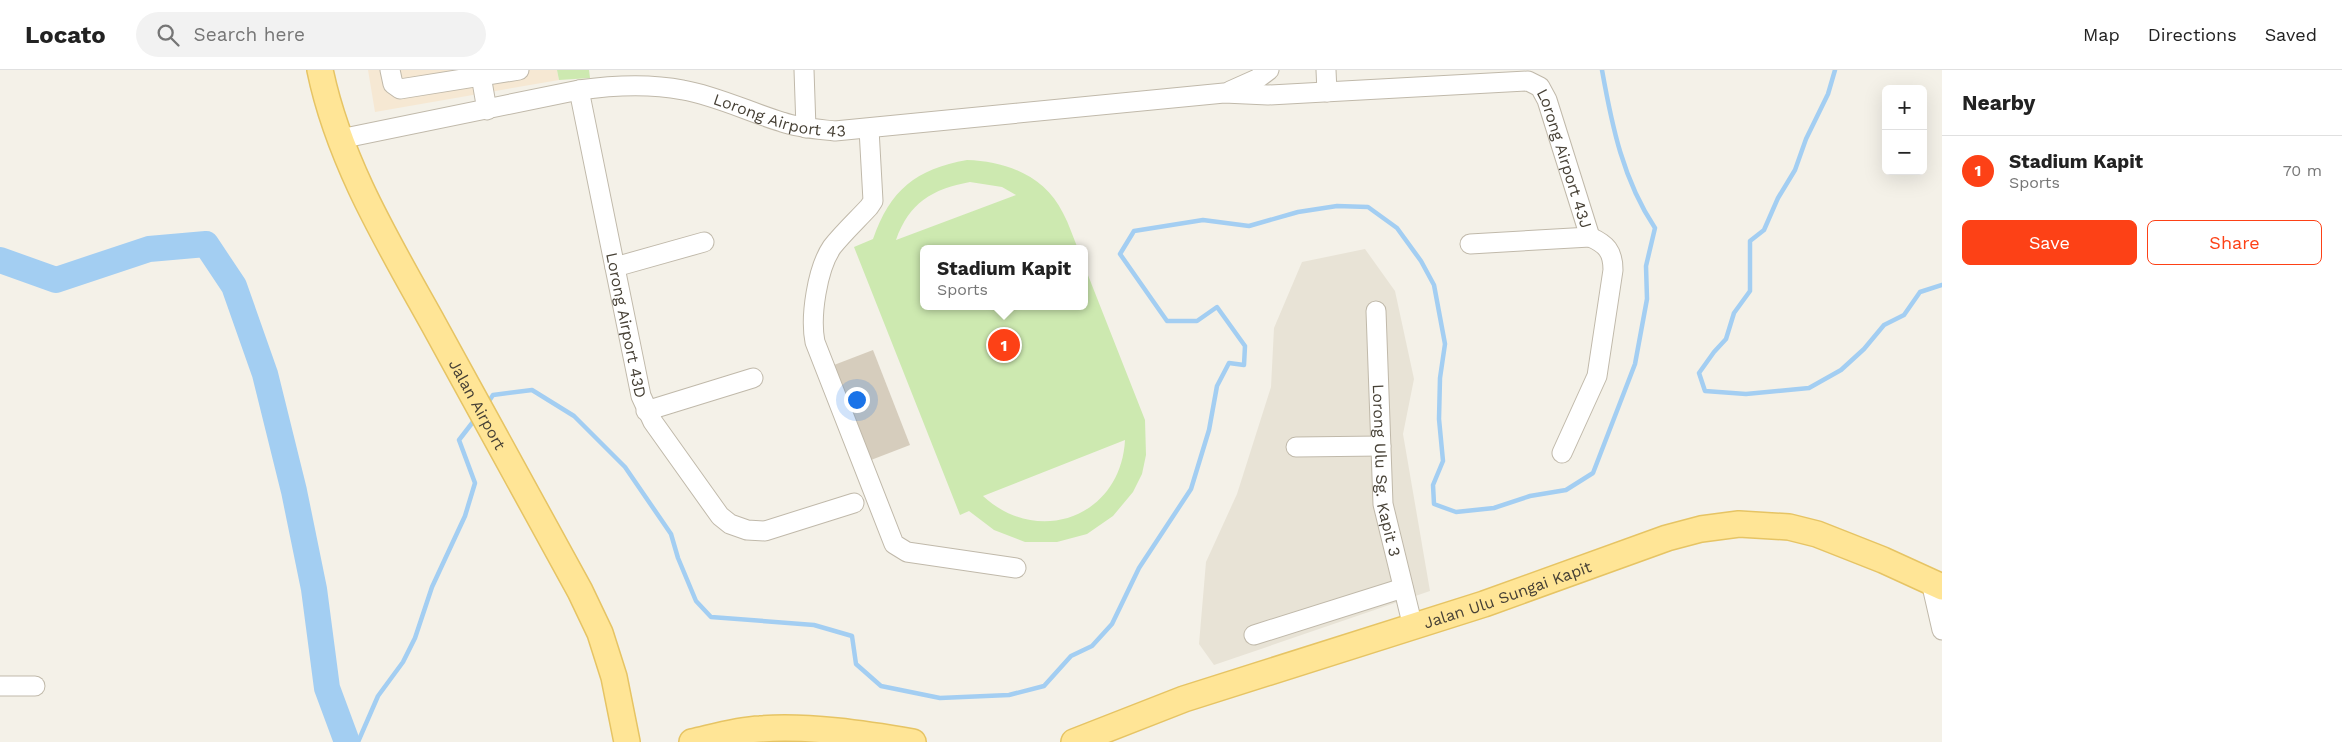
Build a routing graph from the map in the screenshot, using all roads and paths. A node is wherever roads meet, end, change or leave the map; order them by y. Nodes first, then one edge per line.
1 (320, 70) edge
2 (390, 70) edge
3 (519, 70) edge
4 (804, 70) edge
5 (1269, 70) edge
6 (1326, 70) edge
7 (481, 73) edge
8 (618, 78) edge
9 (579, 90) junction
10 (1327, 92) junction
11 (1224, 93) junction
12 (487, 110) junction
13 (806, 128) junction
14 (869, 129) junction
15 (340, 139) junction
16 (1590, 237) junction
17 (704, 242) dead end
18 (1470, 244) dead end
19 (615, 267) junction
20 (1376, 311) dead end
21 (753, 378) dead end
22 (646, 411) junction
23 (1381, 446) junction
24 (1296, 447) dead end
25 (1562, 454) dead end
26 (854, 504) dead end
27 (1016, 568) dead end
28 (1936, 584) edge
29 (1403, 588) junction
30 (1941, 623) edge
31 (1413, 627) junction
32 (1254, 635) dead end
33 (0, 686) edge
34 (35, 686) dead end
35 (627, 742) edge
36 (692, 742) edge
37 (913, 742) edge
38 (1074, 742) edge

1 - 15 main road, Jalan Airport
2 - 7 street
3 - 7 street
4 - 13 street
5 - 11 street
6 - 10 street
7 - 12 street
8 - 9 street, Lorong Airport 43
8 - 13 street, Lorong Airport 43
9 - 12 street, Lorong Airport 43
9 - 19 street, Lorong Airport 43D
10 - 11 street
10 - 16 street, Lorong Airport 43J
11 - 14 street, Lorong Airport 43
12 - 15 street, Lorong Airport 43
13 - 14 street, Lorong Airport 43
14 - 27 street
15 - 35 main road, Jalan Airport
16 - 18 street
16 - 25 street
17 - 19 street
19 - 22 street, Lorong Airport 43D
20 - 23 street, Lorong Ulu Sg. Kapit 3
21 - 22 street
22 - 26 street, Lorong Airport 43D
23 - 24 street
23 - 29 street, Lorong Ulu Sg. Kapit 3
28 - 30 street
28 - 31 main road, Jalan Ulu Sungai Kapit
29 - 31 street, Lorong Ulu Sg. Kapit 3
29 - 32 street
31 - 38 main road, Jalan Ulu Sungai Kapit
33 - 34 street
36 - 37 main road

